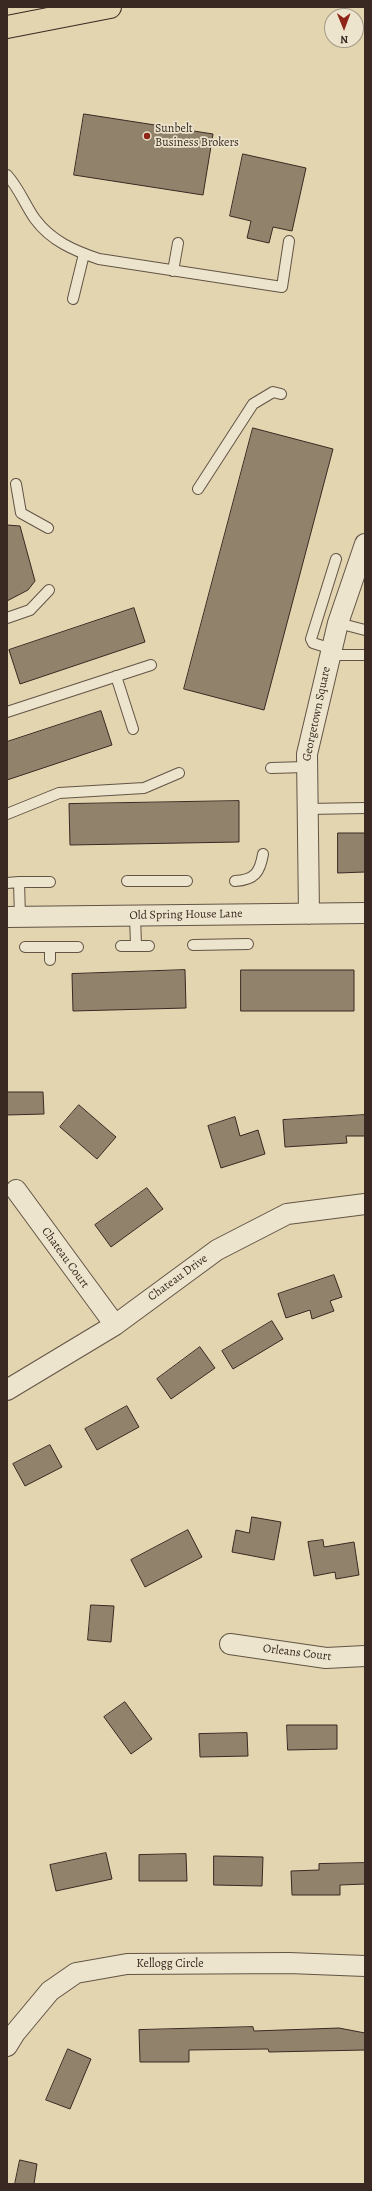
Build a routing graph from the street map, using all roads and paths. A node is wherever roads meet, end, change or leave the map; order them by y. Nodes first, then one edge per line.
1 (110, 7) edge
2 (7, 27) edge
3 (7, 175) edge
4 (288, 241) dead end
5 (178, 243) dead end
6 (84, 254) junction
7 (173, 271) junction
8 (74, 299) dead end
9 (280, 394) dead end
10 (16, 484) dead end
11 (198, 489) dead end
12 (48, 528) dead end
13 (365, 544) edge
14 (336, 559) dead end
15 (49, 590) dead end
16 (7, 618) edge
17 (338, 623) junction
18 (365, 630) edge
19 (331, 652) junction
20 (365, 655) edge
21 (151, 665) dead end
22 (116, 676) junction
23 (7, 712) edge
24 (133, 729) dead end
25 (306, 767) junction
26 (271, 768) dead end
27 (179, 773) dead end
28 (365, 808) edge
29 (308, 809) junction
30 (7, 814) edge
31 (263, 854) dead end
32 (127, 881) dead end
33 (187, 881) dead end
34 (235, 881) dead end
35 (19, 882) junction
36 (50, 882) dead end
37 (7, 883) edge
38 (365, 913) edge
39 (309, 914) junction
40 (135, 916) junction
41 (13, 917) edge
42 (248, 944) dead end
43 (193, 945) dead end
44 (122, 946) dead end
45 (136, 946) junction
46 (149, 946) dead end
47 (25, 947) dead end
48 (50, 947) junction
49 (78, 947) dead end
50 (50, 960) dead end
51 (16, 1190) dead end
52 (365, 1204) edge
53 (115, 1325) junction
54 (7, 1390) edge
55 (230, 1644) dead end
56 (365, 1656) edge
57 (365, 1966) edge
58 (7, 2046) edge

1 - 2 highway
3 - 6 lane
4 - 7 lane
5 - 7 lane
6 - 7 lane
6 - 8 lane
9 - 11 lane
10 - 12 lane
13 - 17 street, Georgetown Square
14 - 19 lane
15 - 16 lane
17 - 18 lane
17 - 19 street, Georgetown Square
19 - 20 lane
19 - 25 street, Georgetown Square
21 - 22 lane
22 - 23 lane
22 - 24 lane
25 - 26 lane
25 - 29 street, Georgetown Square
27 - 30 lane
28 - 29 lane
29 - 39 street, Georgetown Square
31 - 34 lane
32 - 33 lane
35 - 36 lane
35 - 37 lane
35 - 41 lane
38 - 39 street, Old Spring House Lane
39 - 40 street, Old Spring House Lane
40 - 41 street, Old Spring House Lane
40 - 45 lane
42 - 43 lane
44 - 45 lane
45 - 46 lane
47 - 48 lane
48 - 49 lane
48 - 50 lane
51 - 53 street, Chateau Court
52 - 53 street, Chateau Drive
53 - 54 street, Chateau Drive
55 - 56 street, Orleans Court
57 - 58 street, Kellogg Circle

